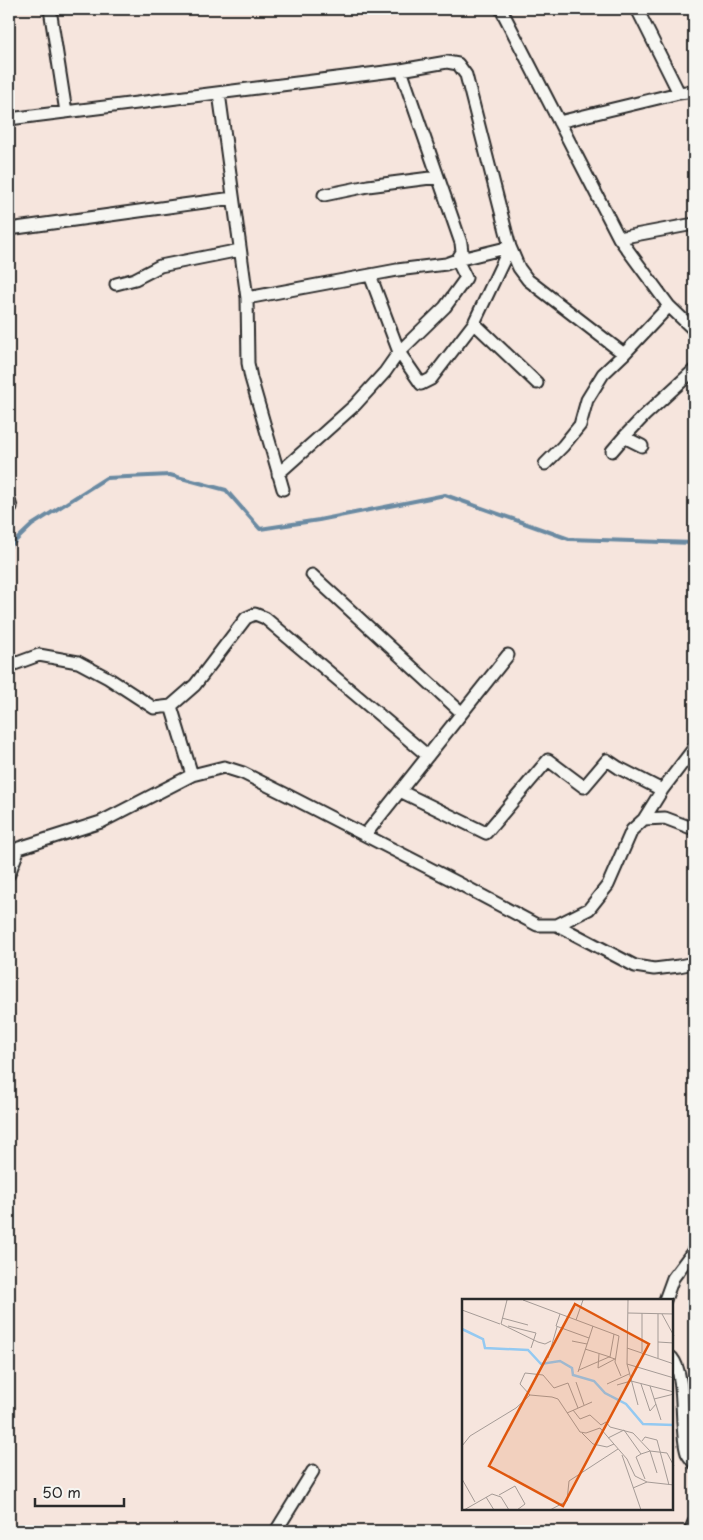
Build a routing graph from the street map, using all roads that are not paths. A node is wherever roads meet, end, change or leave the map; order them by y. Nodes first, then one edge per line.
1 (50, 9) edge
2 (501, 9) edge
3 (637, 9) edge
4 (401, 70) junction
5 (694, 91) edge
6 (220, 93) junction
7 (679, 93) junction
8 (66, 112) junction
9 (9, 119) edge
10 (559, 122) junction
11 (438, 177) junction
12 (324, 195) dead end
13 (233, 198) junction
14 (694, 224) edge
15 (9, 229) edge
16 (619, 238) junction
17 (510, 248) junction
18 (240, 250) junction
19 (457, 260) junction
20 (370, 275) junction
21 (116, 284) dead end
22 (247, 298) junction
23 (669, 306) junction
24 (474, 323) junction
25 (694, 330) edge
26 (399, 352) junction
27 (624, 354) junction
28 (694, 370) edge
29 (537, 383) dead end
30 (624, 437) junction
31 (642, 446) dead end
32 (612, 451) dead end
33 (545, 464) dead end
34 (278, 474) junction
35 (283, 489) dead end
36 (312, 575) dead end
37 (508, 655) dead end
38 (9, 666) edge
39 (171, 706) junction
40 (462, 713) junction
41 (694, 748) edge
42 (428, 756) junction
43 (192, 774) junction
44 (662, 790) junction
45 (400, 791) junction
46 (644, 819) junction
47 (694, 829) edge
48 (365, 835) junction
49 (14, 848) edge
50 (9, 874) edge
51 (557, 925) junction
52 (694, 963) edge
53 (694, 1250) edge
54 (664, 1299) edge
55 (673, 1359) edge
56 (694, 1463) edge
57 (314, 1472) dead end
58 (694, 1522) edge
59 (276, 1531) edge
60 (690, 1531) edge

1 - 8 street
2 - 10 street
3 - 7 street
4 - 6 street
4 - 11 street
4 - 17 street
5 - 7 street
6 - 8 street
6 - 13 street
7 - 10 street
8 - 9 street
10 - 16 street
11 - 12 street
11 - 19 street
13 - 15 street
13 - 18 street
14 - 16 street
16 - 23 street
17 - 19 street
17 - 24 street
17 - 27 street
18 - 21 street
18 - 22 street
19 - 20 street
19 - 26 street
20 - 22 street
20 - 26 street
22 - 34 street
23 - 25 street
23 - 27 street
24 - 26 street
24 - 29 street
26 - 34 street
27 - 33 street
28 - 30 street
30 - 31 street
30 - 32 street
34 - 35 street
36 - 40 street
37 - 40 street
38 - 39 street
39 - 42 street
39 - 43 street
40 - 42 street
41 - 44 street
42 - 45 street
43 - 48 street
43 - 49 street
44 - 45 street
44 - 46 street
45 - 48 street
46 - 47 street
46 - 51 street
48 - 51 street
49 - 50 street
51 - 52 street
53 - 54 street
55 - 56 street
57 - 59 street
58 - 60 street

